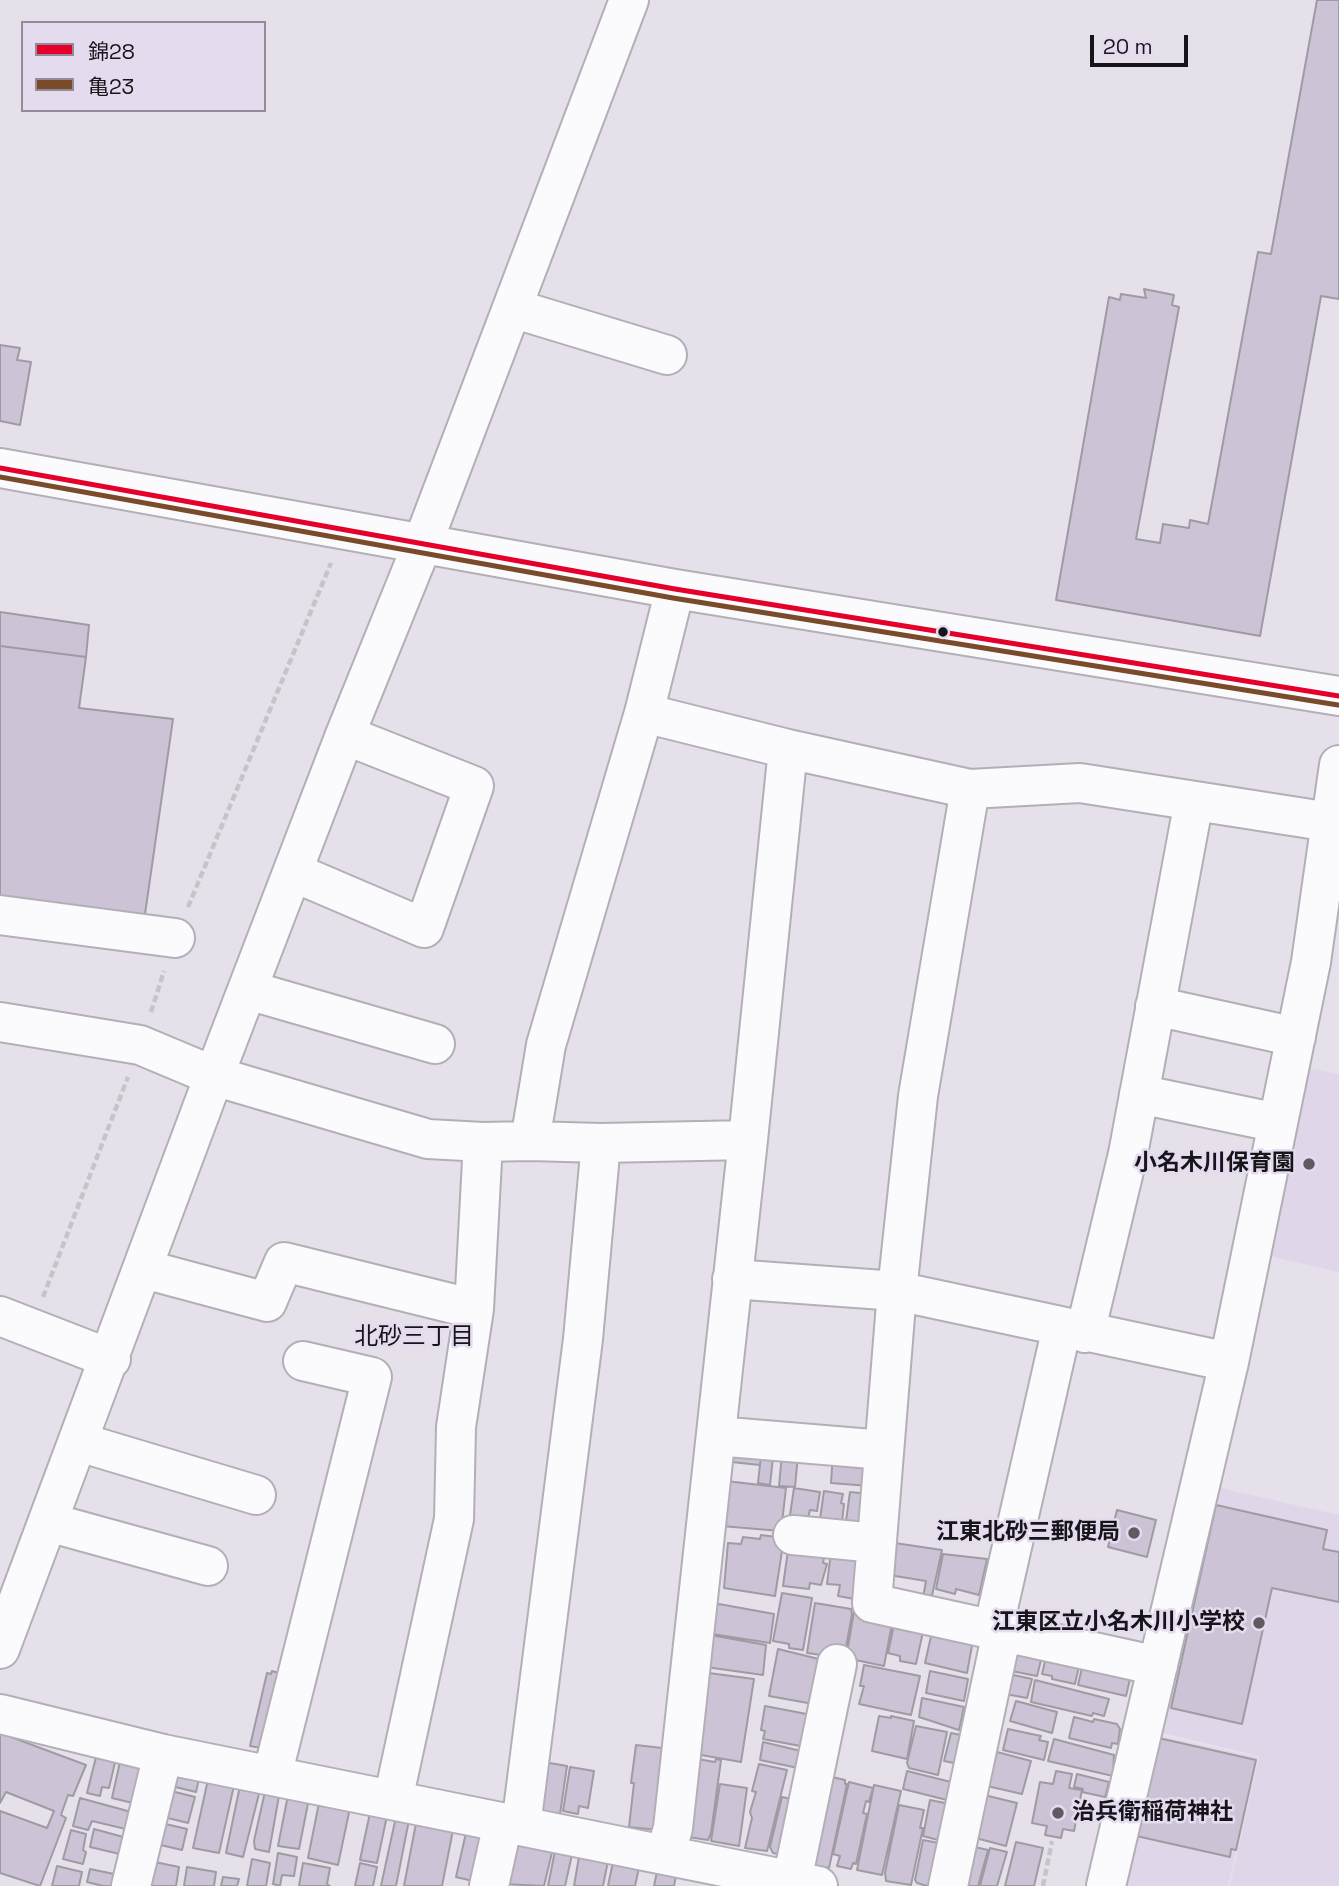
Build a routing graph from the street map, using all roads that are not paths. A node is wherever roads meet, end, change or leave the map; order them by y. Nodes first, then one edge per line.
1 (629, 0) edge
2 (512, 308) junction
3 (667, 355) dead end
4 (0, 468) edge
5 (422, 545) junction
6 (675, 589) junction
7 (1339, 696) edge
8 (644, 713) junction
9 (345, 735) junction
10 (788, 749) junction
11 (1339, 765) edge
12 (970, 789) junction
13 (1194, 801) junction
14 (1330, 822) junction
15 (293, 872) junction
16 (0, 915) edge
17 (175, 938) dead end
18 (248, 990) junction
19 (1155, 1006) junction
20 (0, 1022) edge
21 (1296, 1037) junction
22 (435, 1044) dead end
23 (215, 1076) junction
24 (1139, 1094) junction
25 (1278, 1123) junction
26 (748, 1140) junction
27 (530, 1141) junction
28 (483, 1142) junction
29 (601, 1143) junction
30 (144, 1269) junction
31 (732, 1279) junction
32 (897, 1291) junction
33 (474, 1308) junction
34 (2, 1321) edge
35 (1074, 1330) junction
36 (111, 1359) junction
37 (303, 1361) dead end
38 (1229, 1362) junction
39 (716, 1436) junction
40 (79, 1441) junction
41 (884, 1450) junction
42 (256, 1495) dead end
43 (48, 1522) junction
44 (793, 1535) dead end
45 (876, 1543) junction
46 (208, 1566) dead end
47 (997, 1631) junction
48 (0, 1649) edge
49 (837, 1664) dead end
50 (1158, 1666) junction
51 (0, 1714) edge
52 (163, 1754) junction
53 (272, 1776) junction
54 (393, 1800) junction
55 (512, 1825) junction
56 (666, 1855) junction
57 (794, 1883) edge
58 (131, 1886) edge
59 (489, 1886) edge
60 (948, 1886) edge
61 (1106, 1886) edge

1 - 2 street
2 - 3 street
2 - 5 street
4 - 5 street
5 - 6 street
5 - 9 street
6 - 7 street
6 - 8 street
8 - 10 street
8 - 27 street
9 - 15 street
9 - 15 street
10 - 12 street
10 - 26 street
11 - 14 street
12 - 13 street
12 - 32 street
13 - 14 street
13 - 19 street
14 - 21 street
15 - 18 street
16 - 17 street
18 - 22 street
18 - 23 street
19 - 21 street
19 - 24 street
20 - 23 street
21 - 25 street
23 - 28 street
23 - 30 street
24 - 25 street
24 - 35 street
25 - 38 street
26 - 29 street
26 - 31 street
27 - 28 street
27 - 29 street
28 - 33 street
29 - 55 street
30 - 33 street
30 - 36 street
31 - 32 street
31 - 39 street
32 - 35 street
32 - 41 street
33 - 54 street
34 - 36 street
35 - 38 street
35 - 47 street
36 - 40 street
37 - 53 street
38 - 50 street
39 - 41 street
39 - 56 street
40 - 42 street
40 - 43 street
41 - 45 street
43 - 46 street
43 - 48 street
44 - 45 street
45 - 47 street
47 - 50 street
47 - 60 street
49 - 57 street
50 - 61 street
51 - 52 street
52 - 53 street
52 - 58 street
53 - 54 street
54 - 55 street
55 - 56 street
55 - 59 street
56 - 57 street

